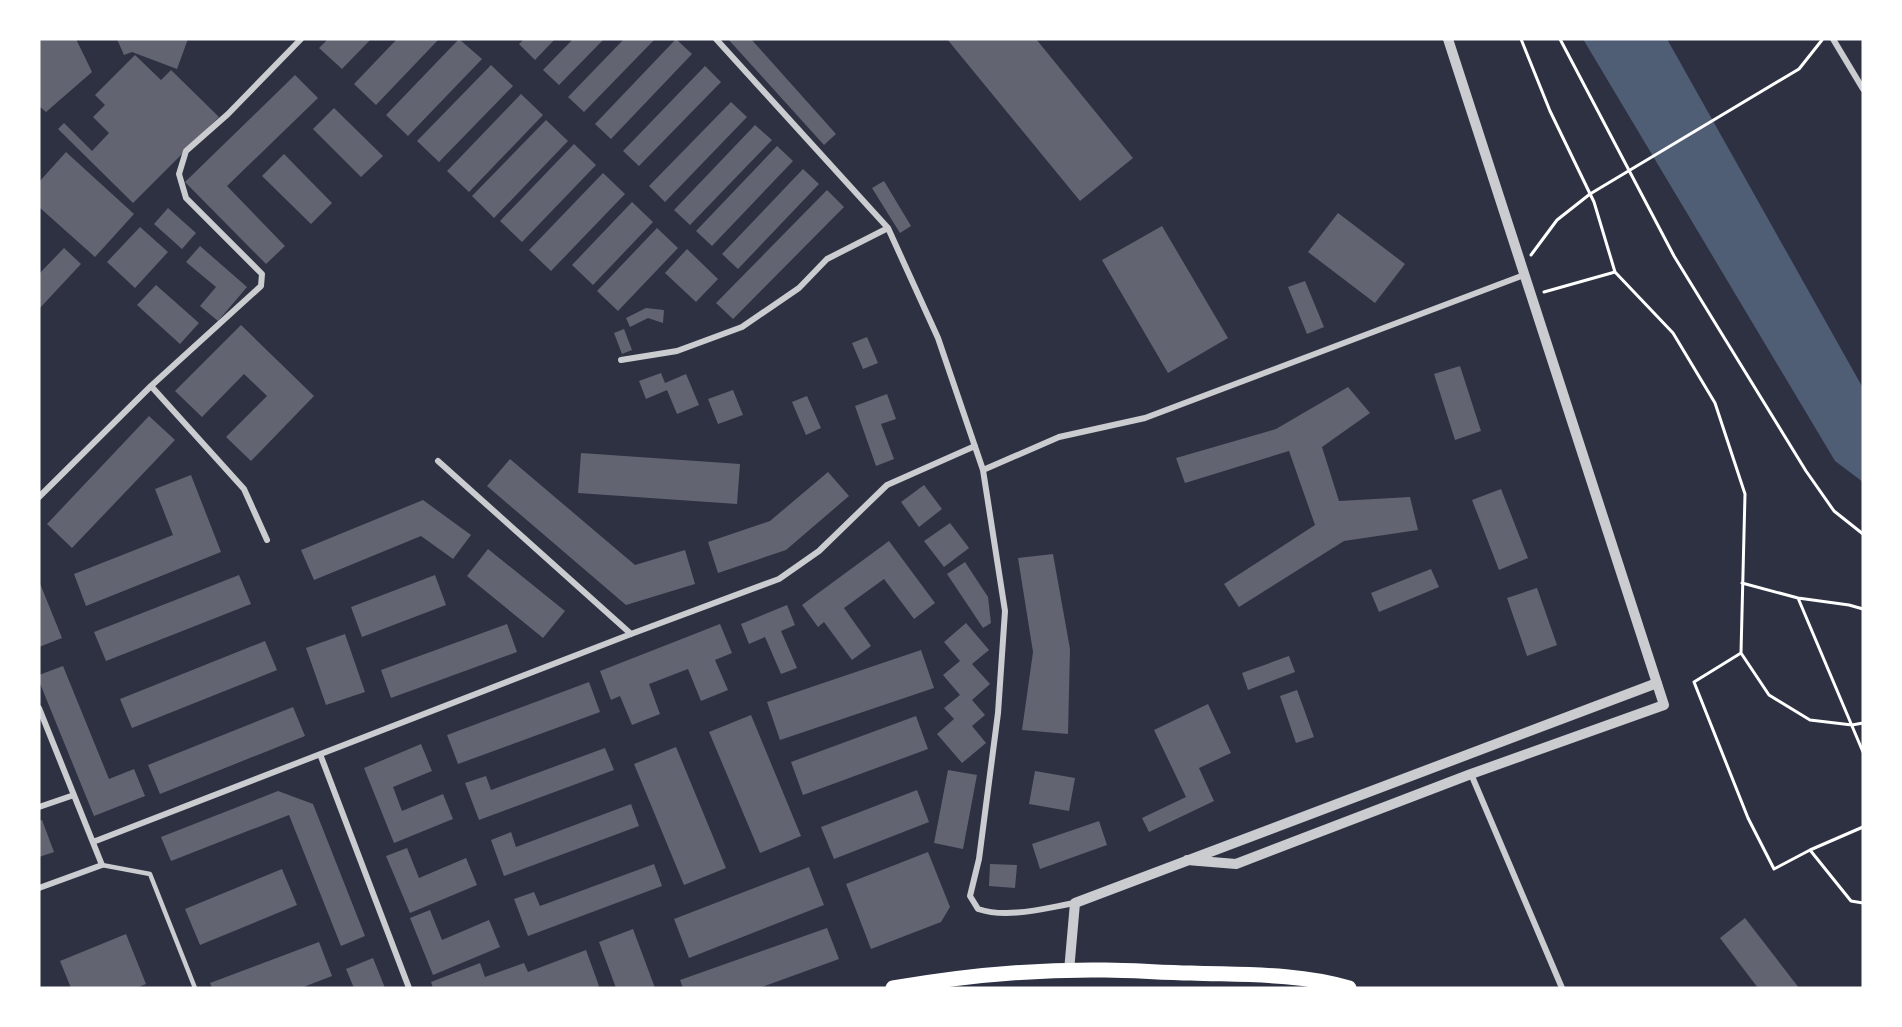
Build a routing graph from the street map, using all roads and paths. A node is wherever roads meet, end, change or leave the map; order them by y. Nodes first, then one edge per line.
1 (301, 39) edge
2 (716, 39) edge
3 (1448, 39) edge
4 (1521, 39) edge
5 (1560, 39) edge
6 (1823, 39) edge
7 (1833, 39) edge
8 (1863, 89) edge
9 (1629, 171) junction
10 (1590, 194) junction
11 (888, 228) junction
12 (1523, 272) junction
13 (1615, 272) junction
14 (1531, 296) junction
15 (621, 360) dead end
16 (151, 386) junction
17 (975, 446) junction
18 (438, 461) dead end
19 (983, 470) junction
20 (39, 497) edge
21 (1863, 534) edge
22 (267, 540) dead end
23 (1742, 583) junction
24 (1798, 598) junction
25 (1863, 609) edge
26 (631, 634) junction
27 (1741, 653) junction
28 (1657, 683) junction
29 (39, 708) edge
30 (1863, 723) edge
31 (1852, 725) junction
32 (1863, 752) edge
33 (320, 754) junction
34 (1471, 774) junction
35 (74, 795) junction
36 (39, 807) edge
37 (1863, 827) edge
38 (93, 842) junction
39 (1810, 850) junction
40 (1187, 860) junction
41 (102, 865) junction
42 (39, 888) edge
43 (1075, 903) junction
44 (1863, 903) edge
45 (1069, 971) junction
46 (195, 988) edge
47 (409, 988) edge
48 (892, 988) edge
49 (1349, 988) edge
50 (1562, 988) edge

1 - 16 street
2 - 11 street
3 - 12 street
4 - 10 path
5 - 9 path
6 - 9 path
7 - 8 street
9 - 10 path
9 - 21 path
10 - 12 path
10 - 13 path
11 - 15 street
11 - 17 street
12 - 14 street
12 - 19 street
13 - 14 path
13 - 23 path
14 - 28 street
16 - 20 street
16 - 22 street
17 - 19 street
17 - 26 street
18 - 26 street
19 - 43 street
23 - 24 path
23 - 27 path
24 - 25 path
24 - 31 path
26 - 33 street
27 - 31 path
27 - 39 path
28 - 34 street
28 - 40 street
29 - 35 street
30 - 31 path
31 - 32 path
33 - 38 street
33 - 47 street
34 - 40 street
34 - 50 street
35 - 36 street
35 - 38 street
37 - 39 path
38 - 41 street
39 - 44 path
40 - 43 street
41 - 42 street
41 - 46 lane
43 - 45 street
45 - 48 main road
45 - 49 main road

